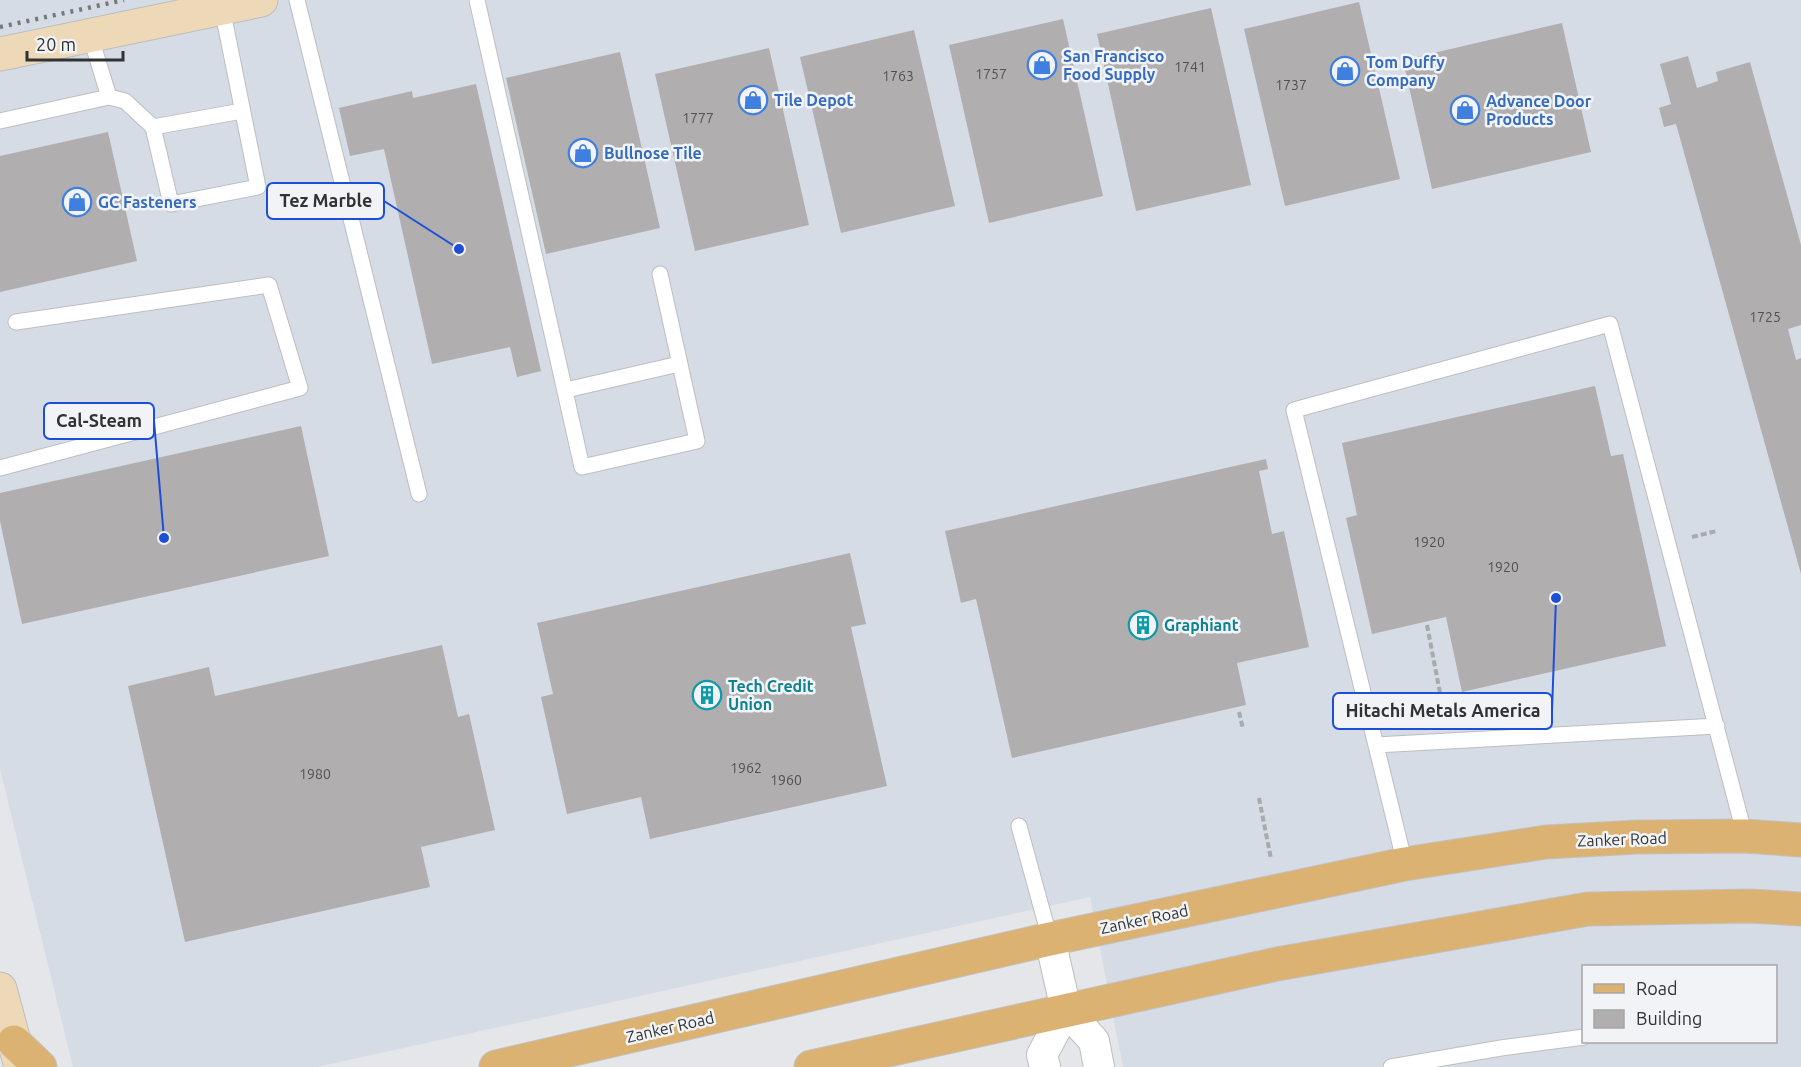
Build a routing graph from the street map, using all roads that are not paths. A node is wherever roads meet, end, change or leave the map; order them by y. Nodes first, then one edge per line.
1 (261, 0) edge
2 (297, 0) edge
3 (477, 0) edge
4 (222, 8) junction
5 (90, 35) junction
6 (0, 54) edge
7 (109, 97) junction
8 (242, 111) junction
9 (0, 122) edge
10 (153, 127) junction
11 (660, 274) dead end
12 (16, 321) dead end
13 (680, 364) junction
14 (566, 390) junction
15 (0, 468) edge
16 (419, 494) dead end
17 (1717, 726) junction
18 (1376, 745) junction
19 (1019, 826) dead end
20 (1745, 836) junction
21 (1801, 840) edge
22 (1405, 864) junction
23 (1801, 909) edge
24 (1050, 939) junction
25 (0, 990) edge
26 (1066, 1010) junction
27 (1582, 1037) edge
28 (18, 1054) edge
29 (40, 1067) edge
30 (496, 1067) edge
31 (811, 1067) edge
32 (1045, 1067) edge
33 (1099, 1067) edge
34 (1391, 1067) edge

1 - 4 street
2 - 16 lane
3 - 14 lane
4 - 5 street
4 - 8 lane
5 - 6 street
5 - 7 lane
7 - 9 lane
7 - 10 lane
8 - 10 lane
8 - 10 lane
11 - 13 lane
12 - 15 lane
13 - 14 lane
13 - 14 lane
17 - 18 lane
17 - 18 lane
17 - 20 lane
18 - 22 lane
19 - 24 lane
20 - 21 main road, Zanker Road
20 - 22 main road, Zanker Road
22 - 24 main road, Zanker Road
23 - 26 main road
24 - 26 street
24 - 30 main road, Zanker Road
25 - 28 street
26 - 31 main road
26 - 32 street
26 - 33 street
27 - 34 lane
28 - 29 main road

